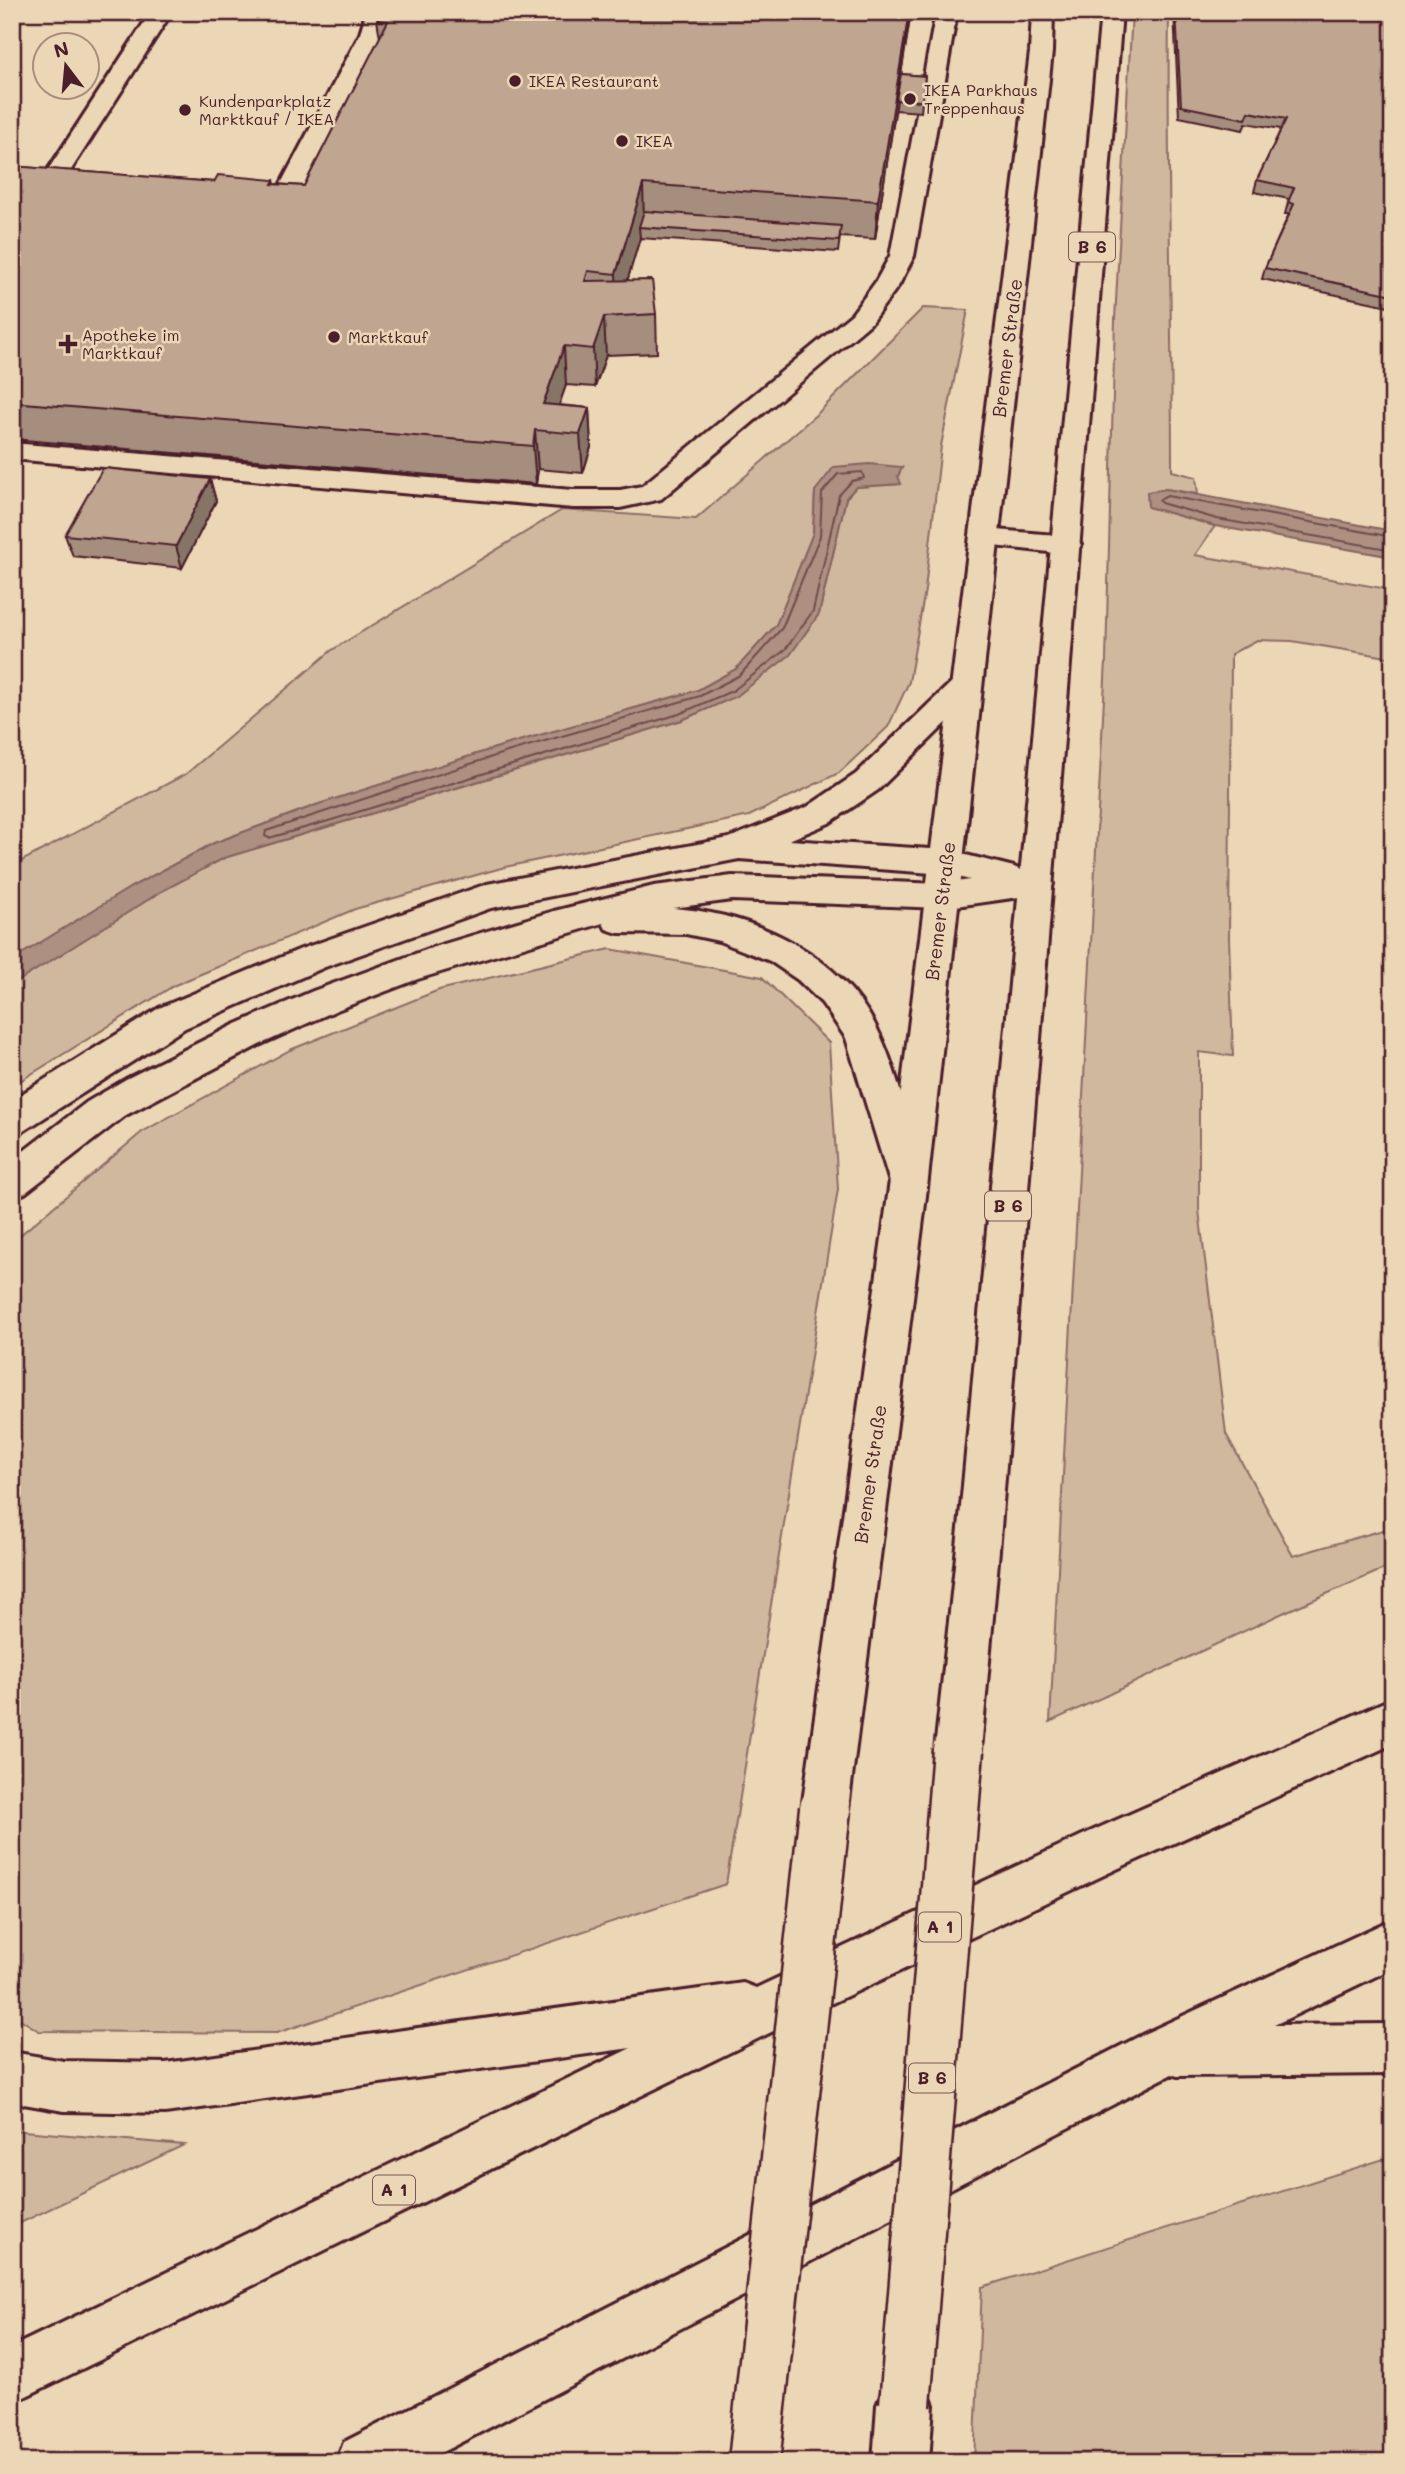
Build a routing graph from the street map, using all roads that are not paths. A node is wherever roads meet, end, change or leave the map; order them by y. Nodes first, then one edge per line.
1 (162, 12) edge
2 (377, 12) edge
3 (947, 12) edge
4 (1043, 12) edge
5 (1112, 12) edge
6 (54, 179) edge
7 (287, 195) edge
8 (12, 451) edge
9 (985, 538) junction
10 (1067, 545) junction
11 (967, 685) junction
12 (734, 849) junction
13 (944, 879) junction
14 (1036, 884) junction
15 (529, 931) junction
16 (12, 1119) edge
17 (12, 1182) edge
18 (908, 1188) junction
19 (1393, 1721) edge
20 (1393, 1943) edge
21 (777, 2004) junction
22 (1393, 2049) edge
23 (1164, 2051) junction
24 (12, 2077) edge
25 (12, 2376) edge
26 (364, 2462) edge
27 (754, 2462) edge
28 (901, 2462) edge

1 - 6 main road
2 - 7 main road
3 - 8 main road
4 - 9 main road, Bremer Straße
5 - 10 main road, B 6
9 - 10 main road
9 - 11 main road, Bremer Straße
10 - 14 main road, B 6
11 - 12 main road
11 - 13 main road, Bremer Straße
12 - 13 main road
12 - 16 main road
13 - 14 main road
13 - 15 main road
13 - 18 main road, Bremer Straße
14 - 28 main road, B 6, bridge
15 - 17 main road
15 - 18 main road
18 - 27 main road, Bremer Straße, bridge
19 - 21 main road, A 1
20 - 23 main road
21 - 24 main road
21 - 25 main road, A 1
22 - 23 main road
23 - 26 main road

